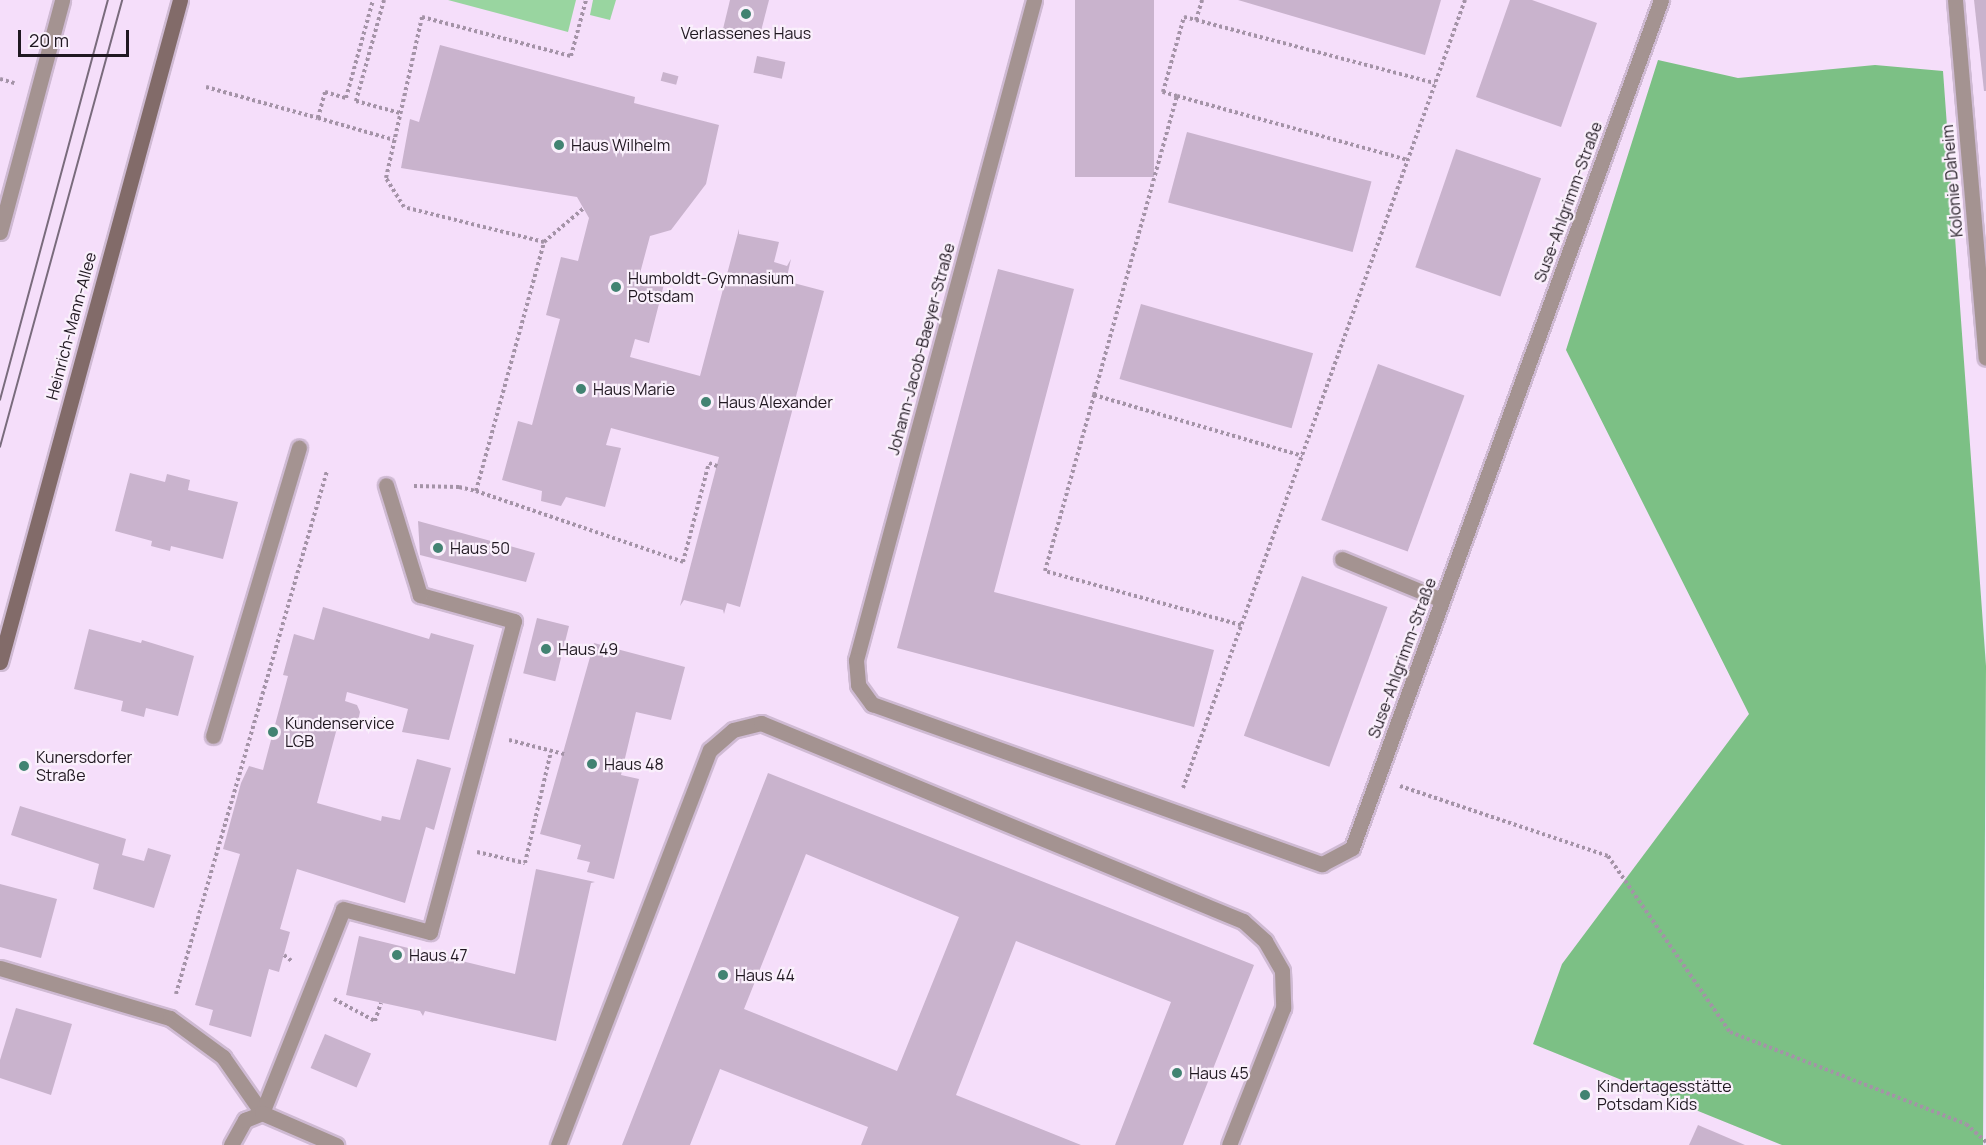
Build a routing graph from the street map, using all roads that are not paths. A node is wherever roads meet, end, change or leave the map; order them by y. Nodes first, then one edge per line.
1 (62, 0) edge
2 (180, 0) edge
3 (1034, 0) edge
4 (1660, 0) edge
5 (1955, 0) edge
6 (0, 232) edge
7 (1986, 358) edge
8 (298, 448) dead end
9 (386, 485) road end
10 (1342, 560) dead end
11 (1442, 600) junction
12 (0, 662) edge
13 (872, 704) joint
14 (213, 736) dead end
15 (0, 968) edge
16 (262, 1113) junction
17 (231, 1145) edge
18 (336, 1145) edge
19 (558, 1145) edge
20 (1228, 1145) edge

1 - 6 street
2 - 12 main road, Heinrich-Mann-Allee
3 - 13 street, Johann-Jacob-Baeyer-Straße
4 - 11 street, Suse-Ahlgrimm-Straße
5 - 7 street, Kolonie Daheim
8 - 14 street
9 - 16 street
10 - 11 street
11 - 13 street, Suse-Ahlgrimm-Straße
15 - 16 street
16 - 17 street
16 - 18 street
19 - 20 street

